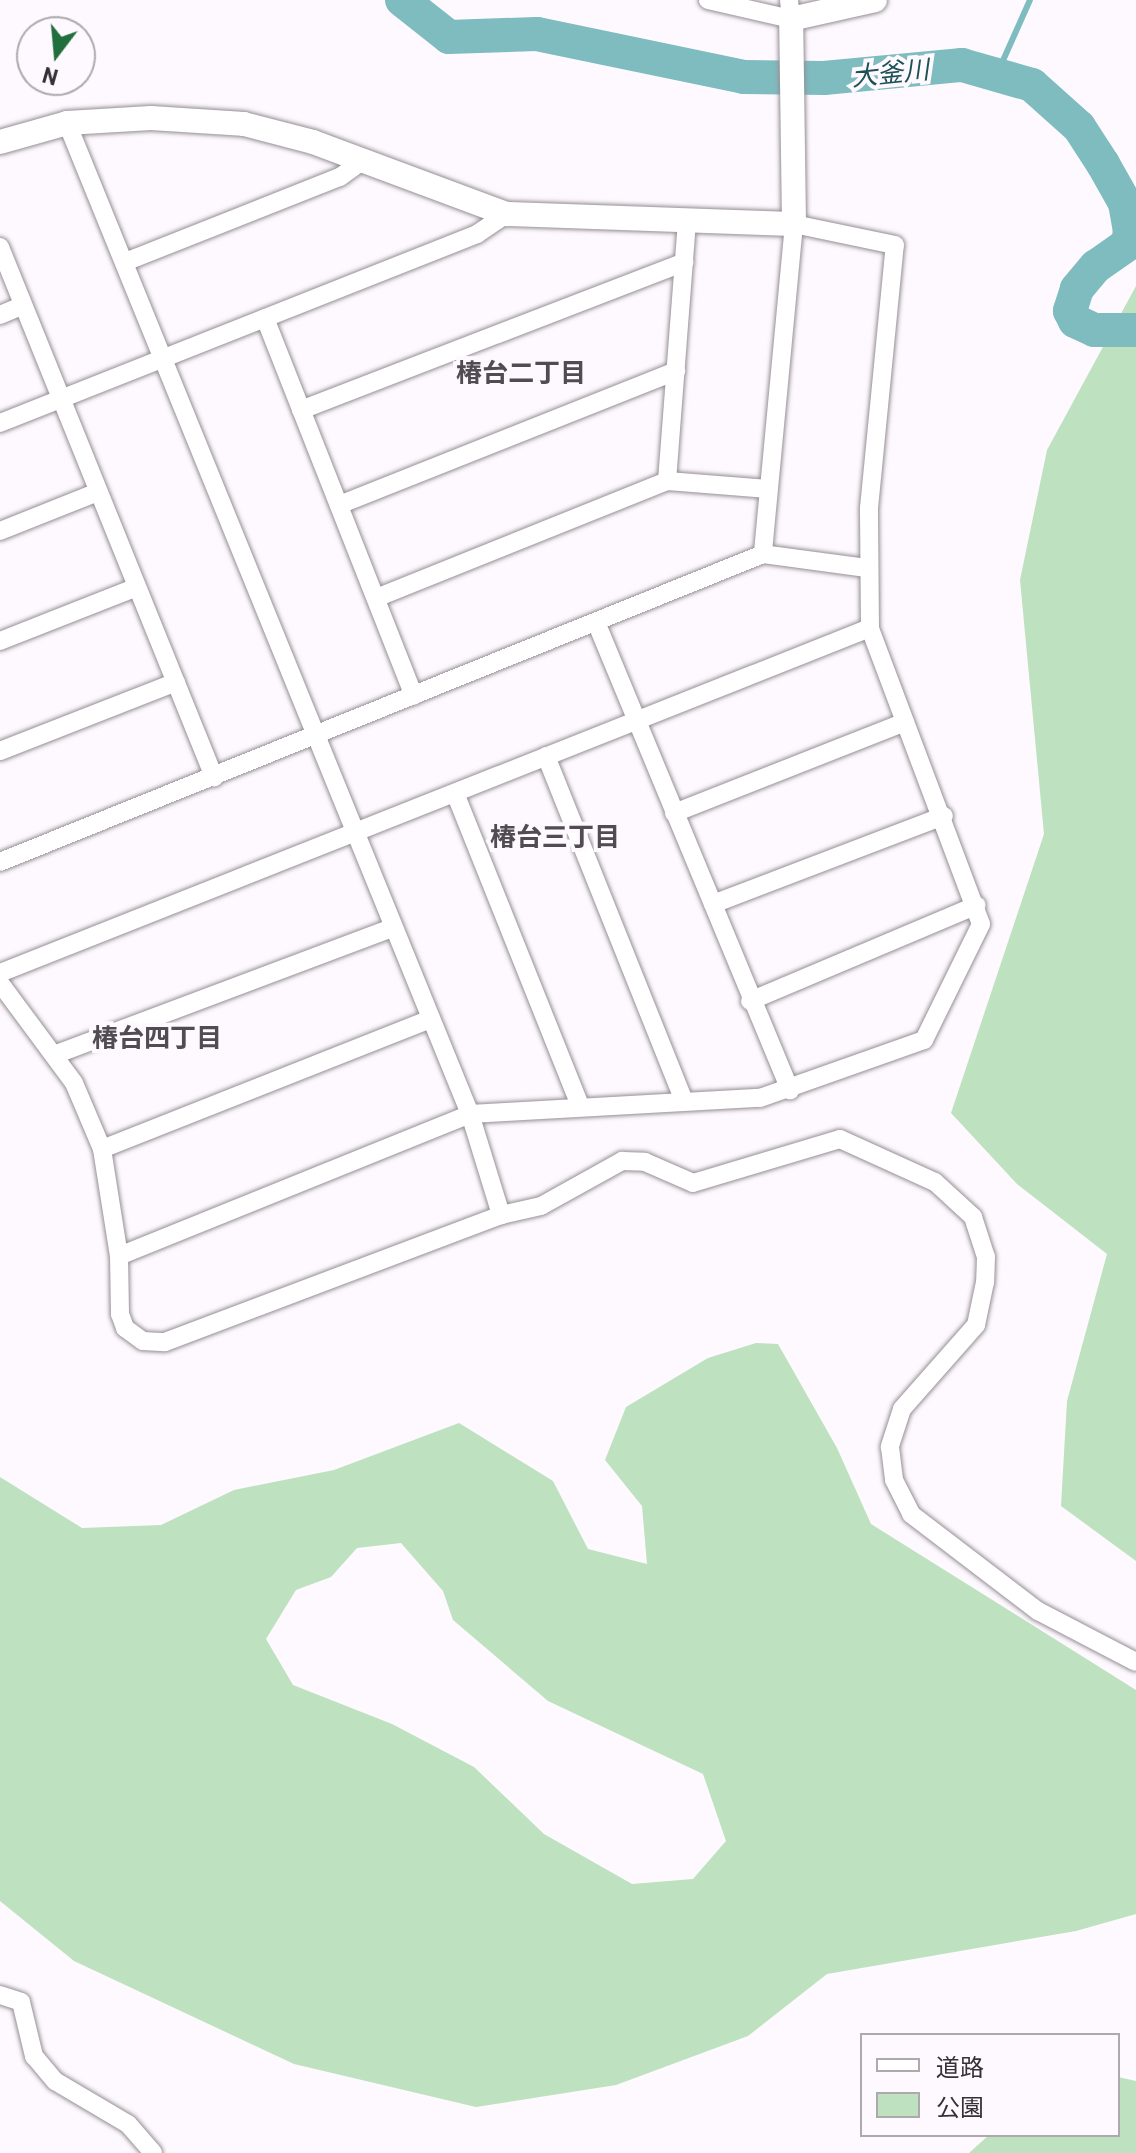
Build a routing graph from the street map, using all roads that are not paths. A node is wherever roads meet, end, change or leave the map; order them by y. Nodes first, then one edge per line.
1 (708, 0) edge
2 (875, 0) edge
3 (790, 9) edge
4 (67, 123) junction
5 (0, 142) edge
6 (363, 160) junction
7 (507, 214) junction
8 (687, 219) junction
9 (794, 224) junction
10 (0, 247) edge
11 (125, 262) junction
12 (684, 262) junction
13 (23, 305) junction
14 (0, 315) edge
15 (265, 318) junction
16 (166, 360) junction
17 (676, 371) junction
18 (64, 399) junction
19 (301, 410) junction
20 (0, 423) edge
21 (667, 481) junction
22 (769, 489) junction
23 (98, 492) junction
24 (339, 505) junction
25 (0, 531) edge
26 (763, 554) junction
27 (867, 568) junction
28 (137, 587) junction
29 (376, 598) junction
30 (596, 622) junction
31 (870, 628) junction
32 (0, 641) edge
33 (176, 682) junction
34 (414, 696) junction
35 (638, 719) junction
36 (905, 722) junction
37 (314, 737) junction
38 (0, 751) edge
39 (546, 756) junction
40 (214, 777) junction
41 (455, 793) junction
42 (674, 813) junction
43 (944, 816) junction
44 (353, 834) junction
45 (0, 862) edge
46 (713, 904) junction
47 (977, 905) junction
48 (392, 928) junction
49 (0, 973) edge
50 (0, 983) edge
51 (750, 1001) junction
52 (430, 1019) junction
53 (54, 1055) junction
54 (790, 1090) junction
55 (684, 1101) junction
56 (580, 1106) junction
57 (470, 1114) junction
58 (102, 1149) junction
59 (501, 1215) junction
60 (119, 1256) junction
61 (1136, 1662) edge
62 (0, 1995) edge
63 (153, 2153) edge

1 - 3 street
2 - 3 street
3 - 9 street
4 - 5 street
4 - 6 street
4 - 11 street
6 - 7 street
6 - 11 street
7 - 8 street
7 - 15 street
8 - 9 street
8 - 12 street
9 - 22 street
9 - 27 street
10 - 13 street
11 - 16 street
12 - 17 street
12 - 19 street
13 - 14 street
13 - 18 street
15 - 16 street
15 - 19 street
16 - 18 street
16 - 37 street
17 - 21 street
17 - 24 street
18 - 20 street
18 - 23 street
19 - 24 street
21 - 22 street
21 - 29 street
22 - 26 street
23 - 25 street
23 - 28 street
24 - 29 street
26 - 27 street
26 - 30 street
27 - 31 street
28 - 32 street
28 - 33 street
29 - 34 street
30 - 34 street
30 - 35 street
31 - 35 street
31 - 36 street
33 - 38 street
33 - 40 street
34 - 37 street
35 - 39 street
35 - 42 street
36 - 42 street
36 - 43 street
37 - 40 street
37 - 44 street
39 - 41 street
39 - 55 street
40 - 45 street
41 - 44 street
41 - 56 street
42 - 46 street
43 - 46 street
43 - 47 street
44 - 48 street
44 - 49 street
46 - 51 street
47 - 51 street
47 - 54 street
48 - 52 street
48 - 53 street
50 - 53 street
51 - 54 street
52 - 57 street
52 - 58 street
53 - 58 street
54 - 55 street
55 - 56 street
56 - 57 street
57 - 59 street
57 - 60 street
58 - 60 street
59 - 60 street
59 - 61 street
62 - 63 street

